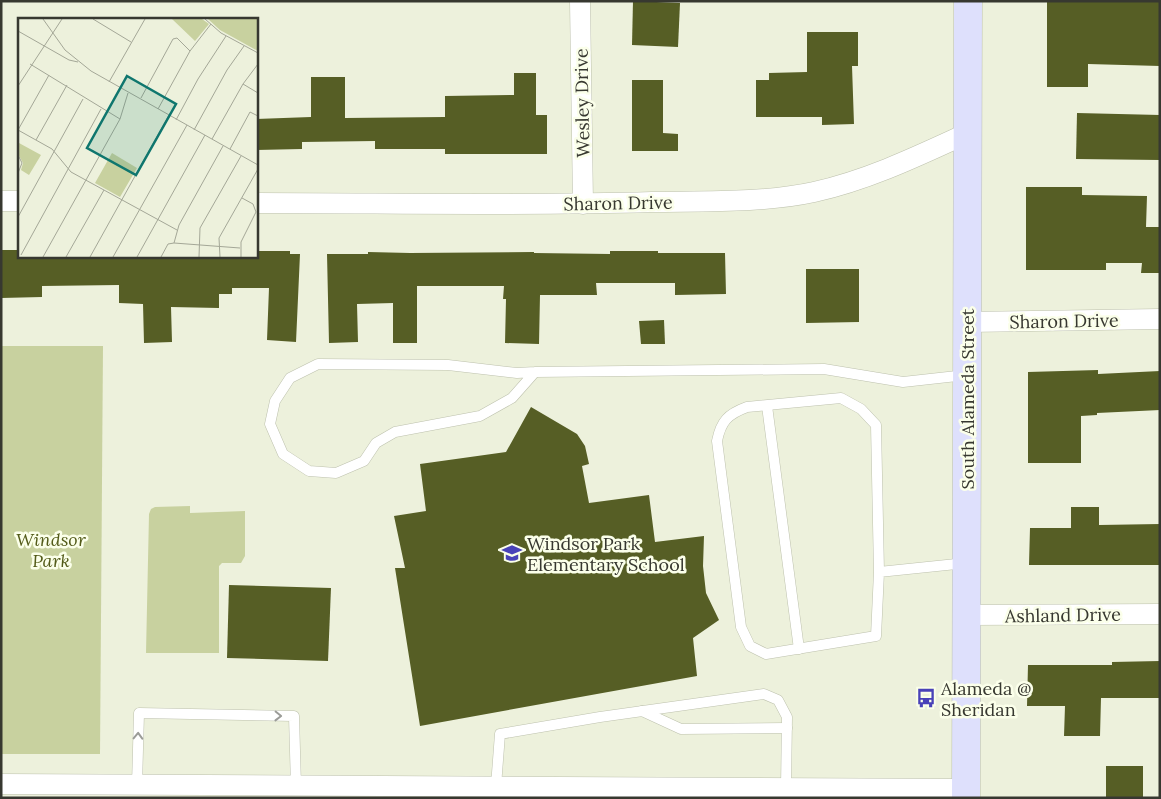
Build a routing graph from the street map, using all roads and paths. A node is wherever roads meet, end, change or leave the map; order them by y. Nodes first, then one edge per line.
1 (580, 1) edge
2 (968, 1) edge
3 (968, 133) junction
4 (1, 201) edge
5 (18, 201) edge
6 (258, 203) edge
7 (583, 204) junction
8 (1160, 320) edge
9 (967, 322) junction
10 (535, 372) junction
11 (967, 375) junction
12 (768, 406) junction
13 (967, 563) junction
14 (879, 572) junction
15 (1160, 614) edge
16 (967, 616) junction
17 (800, 649) junction
18 (642, 711) junction
19 (787, 728) junction
20 (1, 784) edge
21 (137, 785) junction
22 (296, 786) junction
23 (496, 786) junction
24 (786, 788) junction
25 (966, 793) edge

1 - 7 street, Wesley Drive
2 - 3 main road, South Alameda Street
3 - 7 street, Sharon Drive
3 - 9 main road, South Alameda Street
4 - 5 street
6 - 7 street, Sharon Drive
8 - 9 street, Sharon Drive
9 - 11 main road, South Alameda Street
10 - 10 lane
10 - 11 lane
11 - 13 main road, South Alameda Street
12 - 14 lane
12 - 17 lane
12 - 17 lane
13 - 14 lane
13 - 16 main road, South Alameda Street
14 - 17 lane
15 - 16 street, Ashland Drive
16 - 25 main road, South Alameda Street
18 - 19 lane
18 - 19 lane
18 - 23 lane
19 - 24 lane
20 - 21 street
21 - 22 street
21 -> 22 lane
22 - 23 street
23 - 24 street
24 - 25 street

